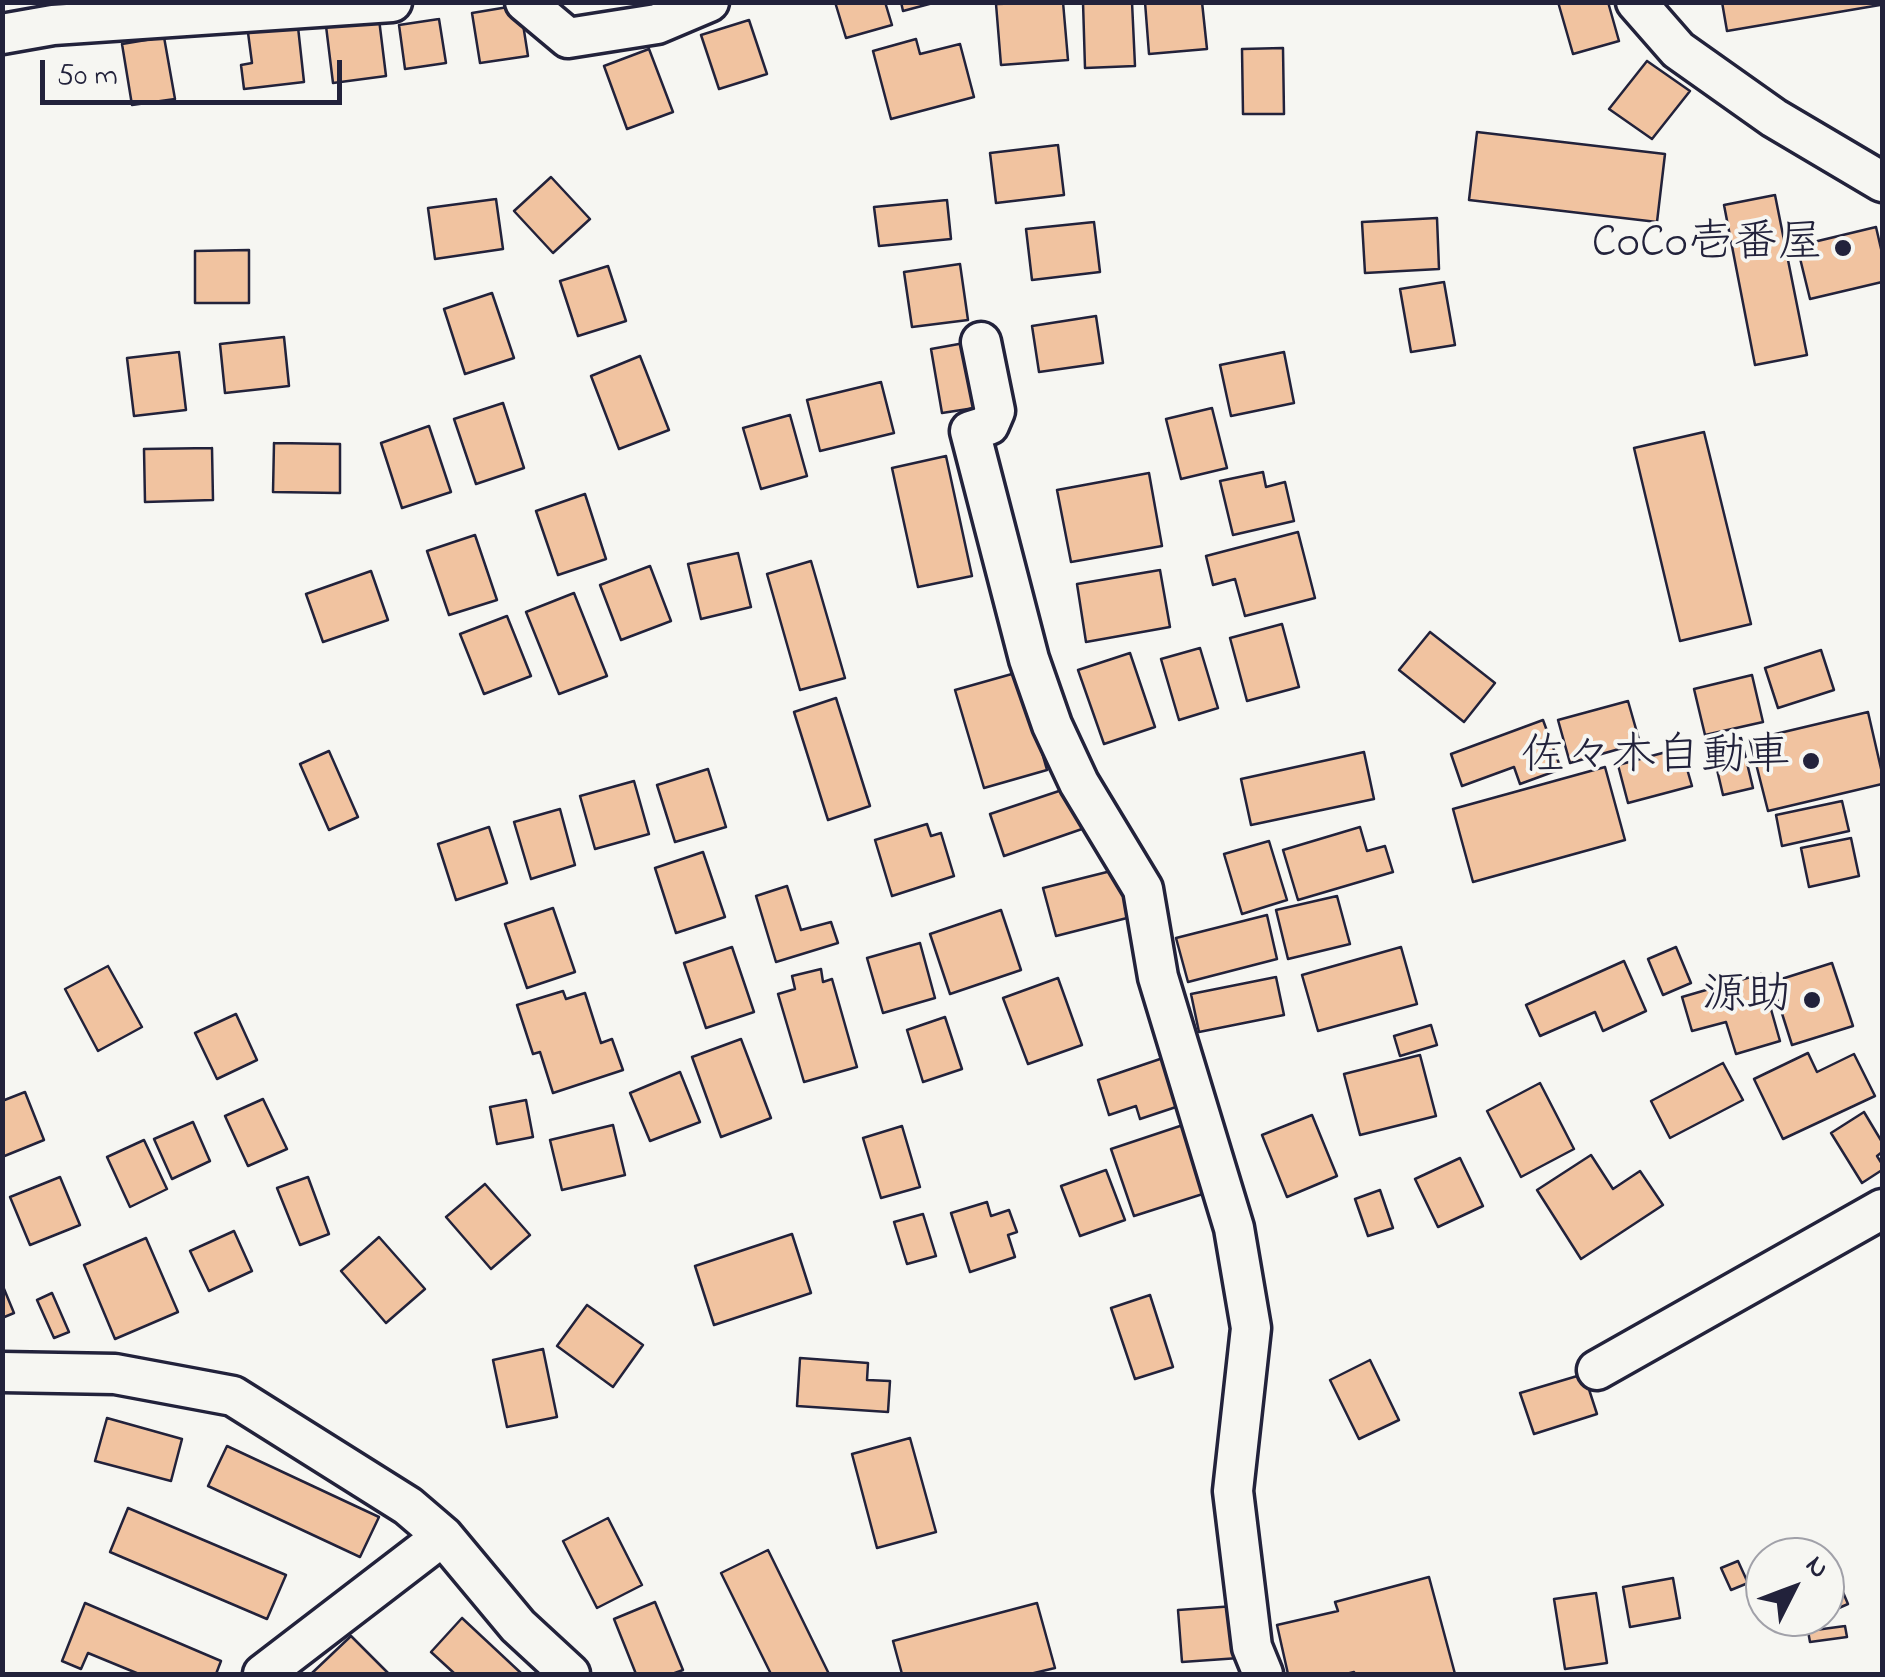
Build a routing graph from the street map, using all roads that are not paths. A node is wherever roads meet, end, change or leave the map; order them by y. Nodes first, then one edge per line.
1 (392, 2) edge
2 (524, 2) edge
3 (709, 2) edge
4 (1636, 2) edge
5 (2, 34) edge
6 (1882, 182) edge
7 (981, 342) dead end
8 (1882, 1209) edge
9 (1598, 1370) dead end
10 (2, 1372) edge
11 (444, 1536) junction
12 (263, 1674) edge
13 (570, 1674) edge
14 (1263, 1674) edge

1 - 5 street
2 - 3 street
4 - 6 street
7 - 14 street
8 - 9 street
10 - 11 street
11 - 12 street
11 - 13 street

